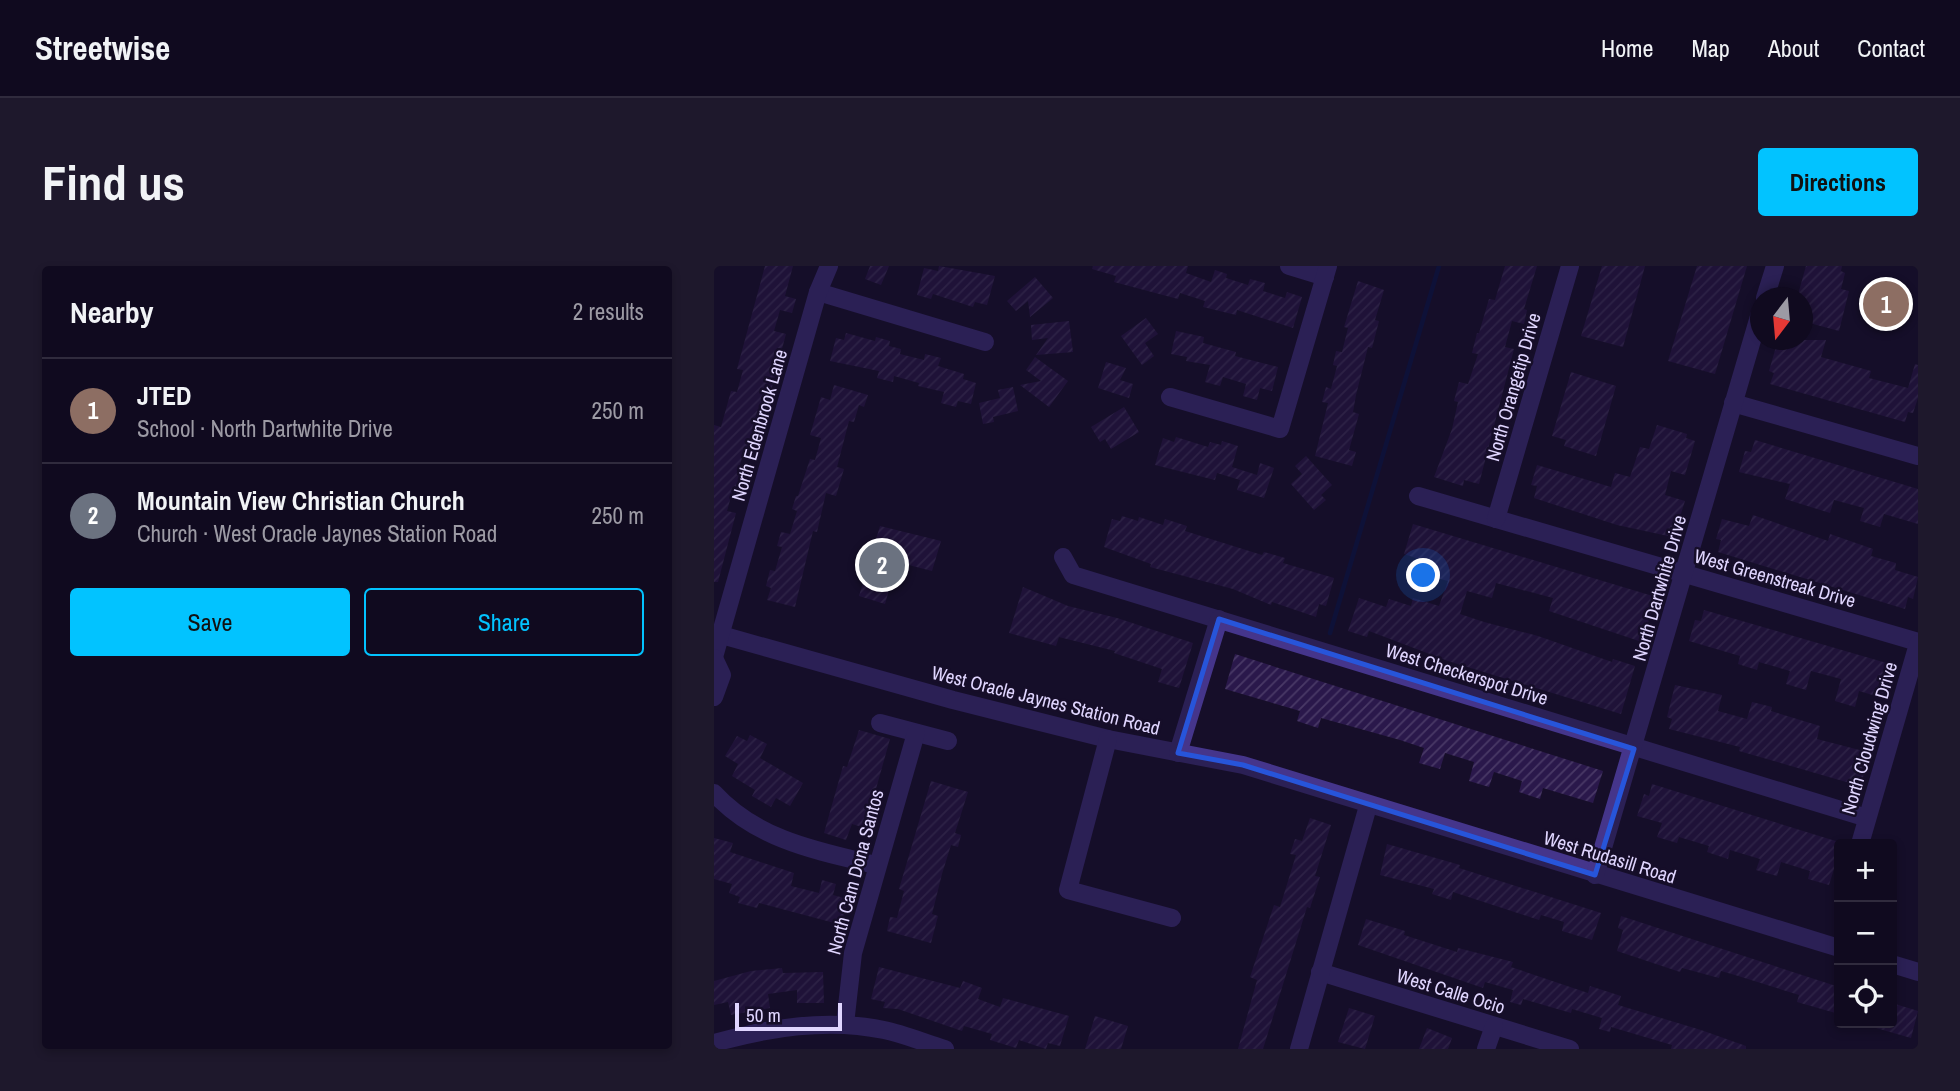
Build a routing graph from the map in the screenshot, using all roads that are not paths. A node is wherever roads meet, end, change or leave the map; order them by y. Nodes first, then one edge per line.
1 (829, 266) edge
2 (1289, 266) edge
3 (1570, 266) edge
4 (1774, 266) edge
5 (1327, 271) edge
6 (1768, 287) edge
7 (818, 292) junction
8 (985, 342) dead end
9 (1750, 346) edge
10 (1170, 397) dead end
11 (1733, 403) junction
12 (1918, 456) edge
13 (1419, 496) dead end
14 (1496, 519) junction
15 (1063, 557) dead end
16 (1685, 573) junction
17 (1219, 619) junction
18 (718, 635) edge
19 (1918, 643) edge
20 (714, 658) edge
21 (714, 696) edge
22 (880, 723) dead end
23 (916, 733) junction
24 (1108, 739) junction
25 (948, 741) dead end
26 (1634, 748) junction
27 (1178, 753) junction
28 (714, 793) edge
29 (1368, 806) junction
30 (1867, 818) junction
31 (1861, 839) edge
32 (876, 865) junction
33 (1595, 875) junction
34 (1172, 918) dead end
35 (1834, 947) edge
36 (1895, 965) edge
37 (1320, 972) junction
38 (1918, 972) edge
39 (845, 1024) junction
40 (1494, 1026) junction
41 (714, 1044) edge
42 (945, 1049) edge
43 (1299, 1049) edge
44 (1486, 1049) edge
45 (1570, 1049) edge

1 - 7 street, North Edenbrook Lane
2 - 5 street
3 - 14 street, North Orangetip Drive
4 - 6 street
5 - 10 street
7 - 8 street
7 - 18 street, North Edenbrook Lane
9 - 11 street, North Dartwhite Drive
11 - 12 street
11 - 16 street, North Dartwhite Drive
13 - 14 street, West Greenstreak Drive
14 - 16 street, West Greenstreak Drive
15 - 17 street, West Checkerspot Drive
16 - 19 street, West Greenstreak Drive
16 - 26 street, North Dartwhite Drive
17 - 26 street, West Checkerspot Drive
17 - 27 street
18 - 20 street, North Edenbrook Lane
18 - 24 street, West Oracle Jaynes Station Road
19 - 30 street, North Cloudwing Drive
20 - 21 street
22 - 23 street
23 - 25 street
23 - 32 street, North Cam Dona Santos
24 - 27 street, West Oracle Jaynes Station Road
24 - 34 street
26 - 30 street, West Checkerspot Drive
26 - 33 street, North Dartwhite Drive
27 - 29 street, West Oracle Jaynes Station Road
28 - 32 street
29 - 33 street, West Rudasill Road
29 - 37 street
30 - 31 street, North Cloudwing Drive
32 - 39 street, North Cam Dona Santos
33 - 35 street, West Rudasill Road
36 - 38 street
37 - 40 street, West Calle Ocio
37 - 43 street
39 - 41 street
39 - 42 street
40 - 44 street
40 - 45 street, West Calle Ocio

